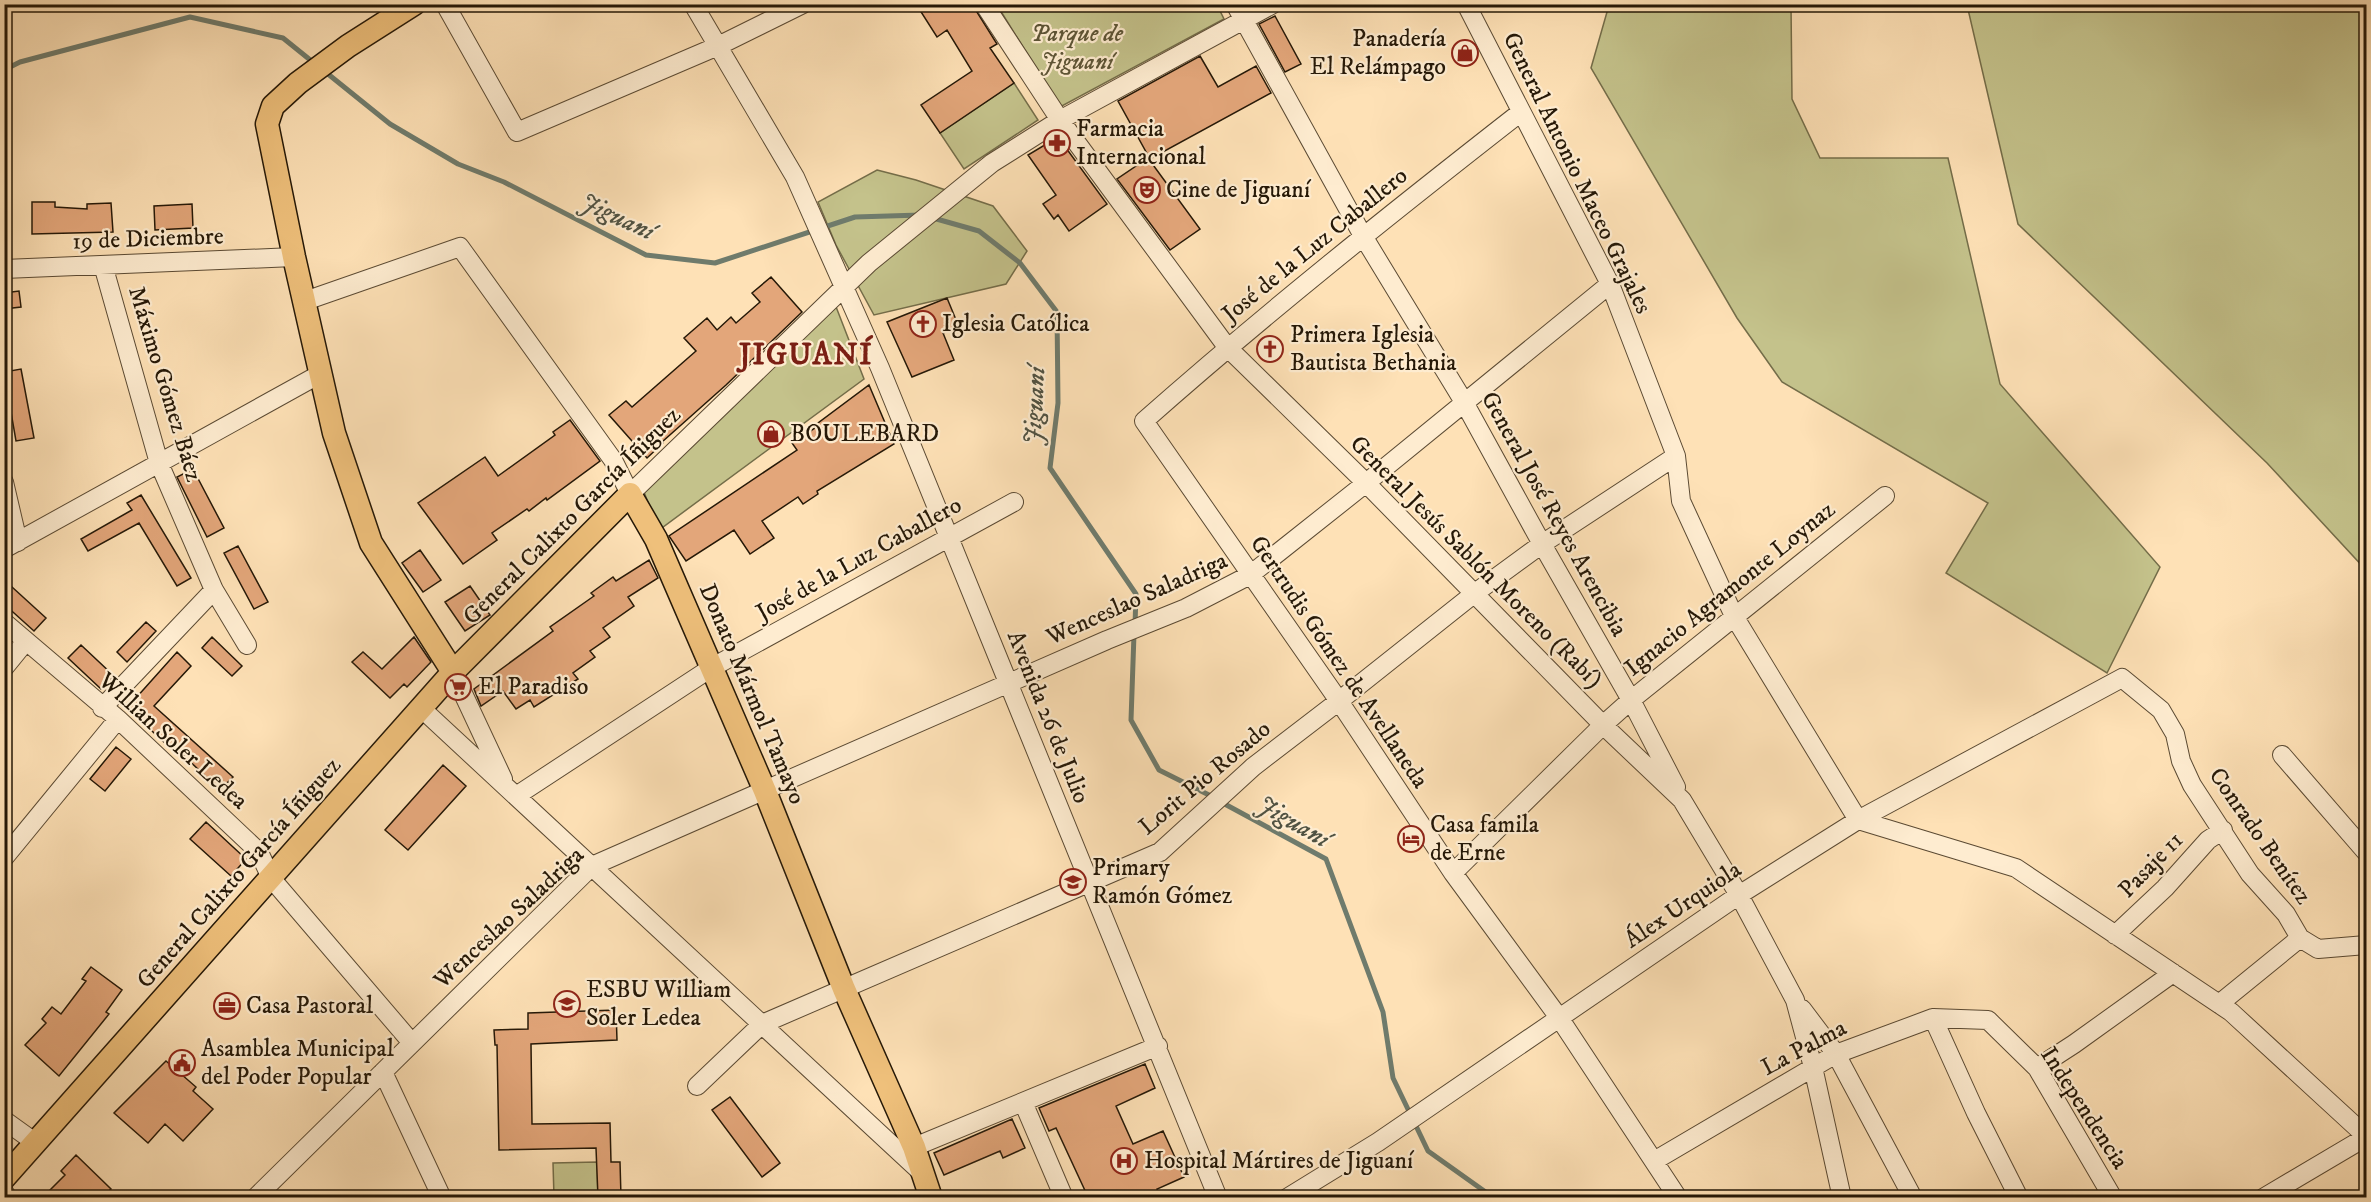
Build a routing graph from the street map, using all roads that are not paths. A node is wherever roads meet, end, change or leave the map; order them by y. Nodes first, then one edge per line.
1 (414, 4) edge
2 (445, 4) edge
3 (693, 4) edge
4 (803, 4) edge
5 (984, 4) edge
6 (1273, 4) edge
7 (1467, 4) edge
8 (1239, 13) edge
9 (718, 46) junction
10 (1521, 112) junction
11 (1060, 120) junction
12 (1364, 236) junction
13 (294, 257) junction
14 (104, 265) junction
15 (4, 269) edge
16 (1610, 284) junction
17 (843, 287) junction
18 (305, 301) junction
19 (1227, 347) junction
20 (320, 374) junction
21 (1464, 402) junction
22 (1144, 421) joint
23 (1676, 456) junction
24 (159, 463) junction
25 (4, 482) edge
26 (1366, 483) junction
27 (630, 494) junction
28 (1885, 496) dead end
29 (1014, 502) dead end
30 (949, 536) junction
31 (1542, 544) junction
32 (11, 545) edge
33 (1250, 575) junction
34 (214, 590) junction
35 (1475, 593) junction
36 (1734, 616) junction
37 (4, 622) edge
38 (26, 641) junction
39 (247, 645) dead end
40 (4, 668) edge
41 (711, 668) junction
42 (453, 672) junction
43 (2122, 678) joint
44 (1007, 684) junction
45 (1631, 700) junction
46 (1339, 701) junction
47 (102, 708) junction
48 (421, 708) junction
49 (118, 719) junction
50 (1603, 725) junction
51 (2282, 755) dead end
52 (765, 791) junction
53 (512, 792) junction
54 (1682, 800) junction
55 (1858, 820) junction
56 (2223, 830) junction
57 (2367, 852) edge
58 (4, 858) edge
59 (592, 867) junction
60 (1453, 873) junction
61 (271, 878) junction
62 (1090, 882) junction
63 (1739, 895) junction
64 (2115, 935) junction
65 (2300, 938) junction
66 (2367, 945) edge
67 (2173, 973) junction
68 (844, 989) junction
69 (1795, 1000) junction
70 (2219, 1004) junction
71 (1933, 1017) junction
72 (1560, 1019) junction
73 (1988, 1020) joint
74 (762, 1024) junction
75 (412, 1043) junction
76 (1158, 1046) junction
77 (1836, 1054) junction
78 (1813, 1067) junction
79 (2037, 1068) junction
80 (383, 1072) junction
81 (697, 1086) dead end
82 (1023, 1102) junction
83 (4, 1120) edge
84 (2367, 1136) edge
85 (36, 1143) junction
86 (907, 1150) junction
87 (1654, 1161) junction
88 (4, 1178) edge
89 (4, 1192) edge
90 (2270, 1196) edge
91 (8, 1197) edge
92 (255, 1197) edge
93 (442, 1197) edge
94 (932, 1197) edge
95 (1064, 1197) edge
96 (1218, 1197) edge
97 (1287, 1197) edge
98 (1677, 1197) edge
99 (1842, 1197) edge
100 (1913, 1197) edge
101 (2019, 1197) edge
102 (2113, 1197) edge

1 - 13 main road
2 - 9 street
3 - 9 street, Avenida 26 de Julio
4 - 9 street
5 - 11 street, General Jesús Sablón Moreno (Rabí)
6 - 8 street, General Calixto García Íñiguez
7 - 10 street, General Antonio Maceo Grajales
8 - 11 street, General Calixto García Íñiguez
8 - 12 street, General José Reyes Arencibia
9 - 17 street, Avenida 26 de Julio
10 - 12 street, José de la Luz Caballero
10 - 16 street, General Antonio Maceo Grajales
11 - 17 street, General Calixto García Íñiguez
11 - 19 street, General Jesús Sablón Moreno (Rabí)
12 - 19 street, José de la Luz Caballero
12 - 21 street, General José Reyes Arencibia
13 - 14 street, 19 de Diciembre
13 - 18 main road
14 - 15 street, 19 de Diciembre
14 - 24 street, Máximo Gómez Báez
16 - 21 street, Wenceslao Saladriga
16 - 23 street, General Antonio Maceo Grajales
17 - 27 street, General Calixto García Íñiguez
17 - 30 street, Avenida 26 de Julio
18 - 20 main road
18 - 27 street, Donato Mármol Tamayo
19 - 22 street, José de la Luz Caballero
19 - 26 street, General Jesús Sablón Moreno (Rabí)
20 - 24 street
20 - 42 main road
21 - 26 street, Wenceslao Saladriga
21 - 31 street, General José Reyes Arencibia
22 - 33 street, Gertrudis Gómez de Avellaneda
23 - 31 street, Lorit Pio Rosado
23 - 36 street, General Antonio Maceo Grajales
24 - 32 street
24 - 34 street, Máximo Gómez Báez
25 - 32 street
26 - 33 street, Wenceslao Saladriga
26 - 35 street, General Jesús Sablón Moreno (Rabí)
27 - 41 main road, Donato Mármol Tamayo
27 - 42 main road, General Calixto García Íñiguez
28 - 36 street, Ignacio Agramonte Loynaz
29 - 30 street, José de la Luz Caballero
30 - 41 street, José de la Luz Caballero
30 - 44 street, Avenida 26 de Julio
31 - 35 street, Lorit Pio Rosado
31 - 45 street, General José Reyes Arencibia
33 - 44 street, Wenceslao Saladriga
33 - 46 street, Gertrudis Gómez de Avellaneda
34 - 39 street, Máximo Gómez Báez
34 - 47 street
35 - 46 street, Lorit Pio Rosado
35 - 50 street, General Jesús Sablón Moreno (Rabí)
36 - 45 street, Ignacio Agramonte Loynaz
36 - 55 street, General Antonio Maceo Grajales
37 - 38 street, Willian Soler Ledea
38 - 40 street
38 - 47 street, Willian Soler Ledea
41 - 52 main road, Donato Mármol Tamayo
41 - 53 street, José de la Luz Caballero
42 - 48 main road, General Calixto García Íñiguez
42 - 53 street
43 - 55 street, Álex Urquiola
43 - 56 street, Conrado Benítez
44 - 52 street, Wenceslao Saladriga
44 - 62 street, Avenida 26 de Julio
45 - 50 street, Ignacio Agramonte Loynaz
45 - 54 street, General José Reyes Arencibia
46 - 60 street, Gertrudis Gómez de Avellaneda
46 - 62 street, Lorit Pio Rosado
47 - 49 street, Willian Soler Ledea
48 - 53 street
48 - 61 main road, General Calixto García Íñiguez
49 - 58 street
49 - 61 street, Willian Soler Ledea
50 - 54 street, General Jesús Sablón Moreno (Rabí)
50 - 60 street, Ignacio Agramonte Loynaz
51 - 57 street
52 - 59 street, Wenceslao Saladriga
52 - 68 main road, Donato Mármol Tamayo
53 - 59 street
54 - 63 street, General Jesús Sablón Moreno (Rabí)
55 - 63 street, Álex Urquiola
55 - 64 street
56 - 64 street, Pasaje 11
56 - 65 street, Conrado Benítez
59 - 74 street
59 - 75 street, Wenceslao Saladriga
60 - 72 street, Gertrudis Gómez de Avellaneda
61 - 75 street, Willian Soler Ledea
61 - 85 main road, General Calixto García Íñiguez
62 - 68 street, Lorit Pio Rosado
62 - 76 street, Avenida 26 de Julio
63 - 69 street, General Jesús Sablón Moreno (Rabí)
63 - 72 street, Álex Urquiola
64 - 67 street
65 - 66 street, Conrado Benítez
65 - 70 street
67 - 70 street
67 - 79 street
68 - 74 street, Lorit Pio Rosado
68 - 86 main road, Donato Mármol Tamayo
69 - 77 street
69 - 78 street, General Jesús Sablón Moreno (Rabí)
70 - 84 street
71 - 73 street, La Palma
71 - 77 street, La Palma
71 - 101 street
72 - 87 street, Gertrudis Gómez de Avellaneda
72 - 97 street, Álex Urquiola
73 - 79 street, Independencia
74 - 81 street, Lorit Pio Rosado
74 - 86 street
75 - 80 street, Wenceslao Saladriga
76 - 82 street
76 - 96 street, Avenida 26 de Julio
77 - 78 street, La Palma
77 - 100 street
78 - 87 street, La Palma
78 - 99 street, General Jesús Sablón Moreno (Rabí)
79 - 102 street, Independencia
80 - 92 street, Wenceslao Saladriga
80 - 93 street
82 - 86 street
82 - 95 street
83 - 85 street
84 - 90 street
85 - 88 main road, General Calixto García Íñiguez
86 - 94 main road, Donato Mármol Tamayo
87 - 98 street, Gertrudis Gómez de Avellaneda
89 - 91 street

